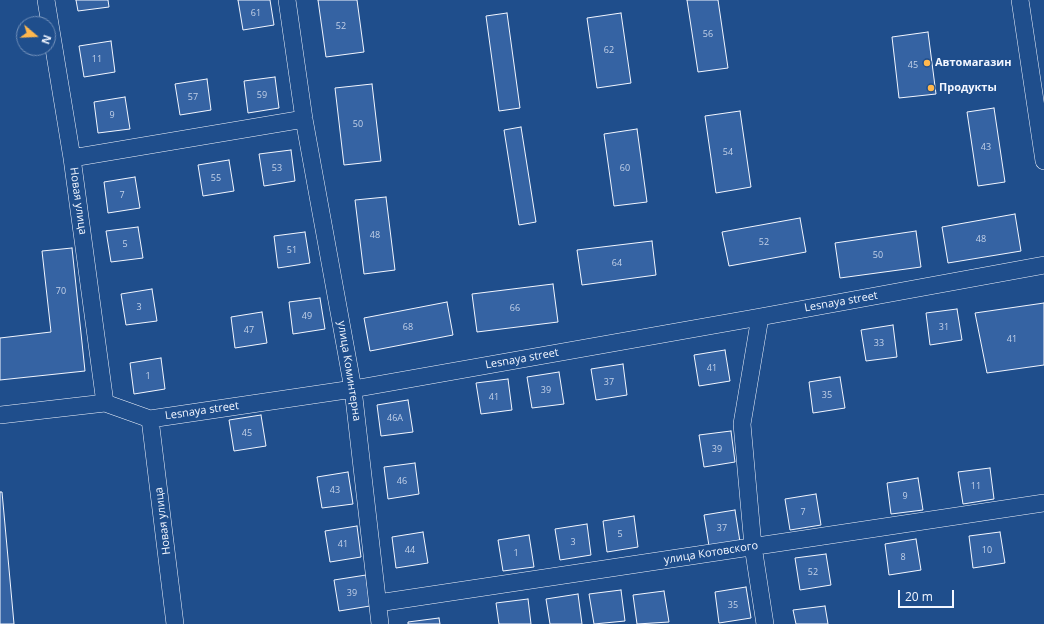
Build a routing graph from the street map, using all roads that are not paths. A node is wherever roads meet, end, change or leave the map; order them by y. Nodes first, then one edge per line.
1 (46, 0) edge
2 (287, 0) edge
3 (1020, 0) edge
4 (304, 119) junction
5 (72, 158) junction
6 (1044, 161) edge
7 (1044, 265) edge
8 (760, 318) junction
9 (353, 389) junction
10 (105, 403) junction
11 (0, 415) edge
12 (150, 419) junction
13 (1044, 503) edge
14 (753, 546) junction
15 (378, 603) junction
16 (175, 624) edge
17 (380, 624) edge
18 (765, 624) edge

1 - 5 street, Новая улица
2 - 4 street, улица Коминтерна
3 - 6 street
4 - 5 street
4 - 9 street, улица Коминтерна
5 - 10 street, Новая улица
7 - 8 street, Lesnaya street
8 - 9 street, Lesnaya street
8 - 14 street
9 - 12 street, Lesnaya street
9 - 15 street, улица Коминтерна
10 - 11 street, Lesnaya street
10 - 12 street, Lesnaya street
12 - 16 street, Новая улица
13 - 14 street, улица Котовского
14 - 15 street, улица Котовского
14 - 18 street
15 - 17 street, улица Коминтерна

